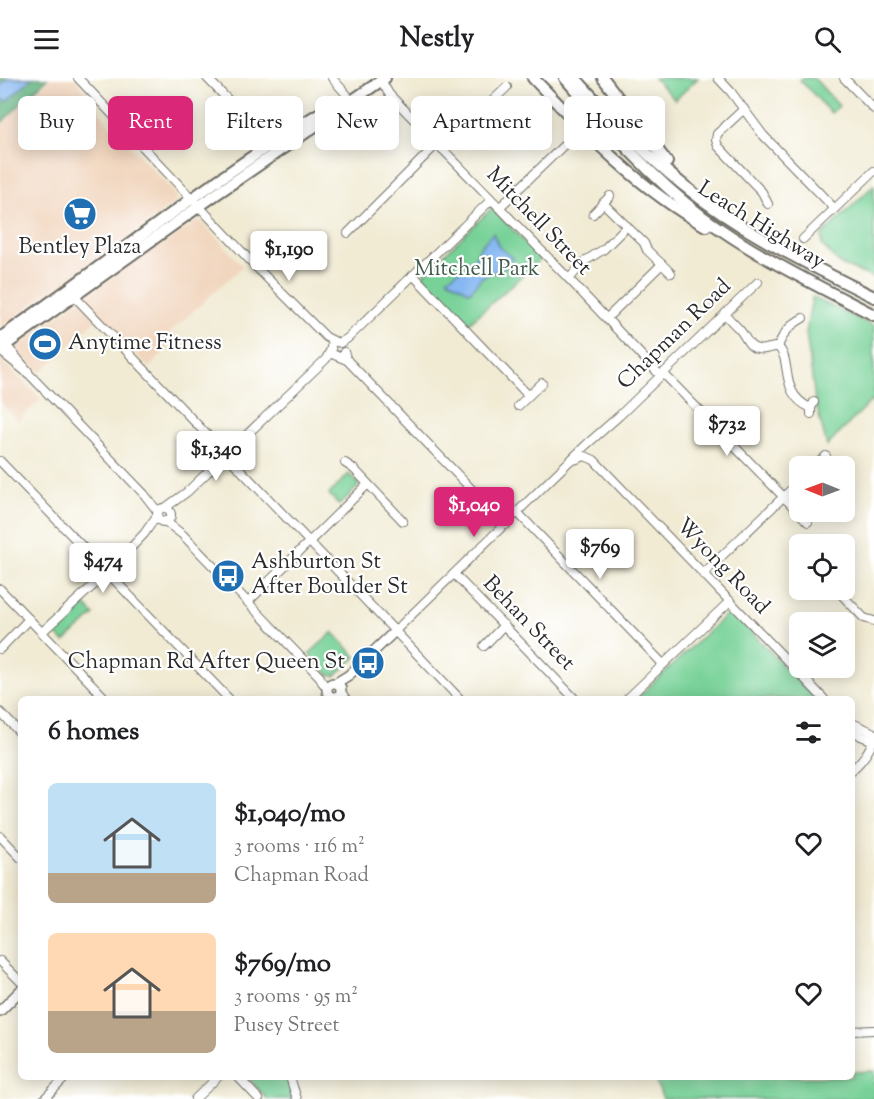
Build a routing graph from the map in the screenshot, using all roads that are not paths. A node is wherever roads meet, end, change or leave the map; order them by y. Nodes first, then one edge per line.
1 (78, 78) edge
2 (207, 78) edge
3 (332, 78) edge
4 (338, 78) edge
5 (533, 78) edge
6 (565, 78) edge
7 (576, 78) edge
8 (603, 78) edge
9 (718, 78) edge
10 (844, 78) edge
11 (378, 80) edge
12 (507, 87) dead end
13 (350, 94) junction
14 (224, 96) edge
15 (497, 96) edge
16 (744, 109) junction
17 (874, 109) edge
18 (411, 116) edge
19 (303, 123) edge
20 (564, 145) dead end
21 (262, 150) edge
22 (436, 150) edge
23 (444, 150) edge
24 (874, 171) edge
25 (610, 196) dead end
26 (491, 200) junction
27 (195, 203) junction
28 (603, 203) junction
29 (768, 204) dead end
30 (711, 207) junction
31 (499, 208) junction
32 (834, 208) junction
33 (592, 214) dead end
34 (627, 226) junction
35 (348, 233) dead end
36 (803, 239) dead end
37 (775, 263) junction
38 (662, 264) junction
39 (671, 273) dead end
40 (413, 275) junction
41 (569, 279) junction
42 (758, 282) dead end
43 (75, 297) junction
44 (874, 297) edge
45 (724, 315) junction
46 (874, 315) edge
47 (804, 317) dead end
48 (607, 318) junction
49 (1, 345) edge
50 (778, 347) junction
51 (338, 351) junction
52 (662, 374) junction
53 (542, 383) dead end
54 (528, 395) junction
55 (518, 406) dead end
56 (812, 408) dead end
57 (227, 454) junction
58 (0, 461) edge
59 (570, 462) junction
60 (345, 463) dead end
61 (368, 484) junction
62 (789, 491) edge
63 (783, 497) junction
64 (789, 503) edge
65 (518, 513) junction
66 (165, 514) junction
67 (404, 521) dead end
68 (506, 525) junction
69 (310, 541) junction
70 (107, 573) junction
71 (454, 574) junction
72 (703, 574) junction
73 (0, 589) edge
74 (847, 600) edge
75 (730, 601) junction
76 (248, 602) junction
77 (29, 619) junction
78 (874, 621) edge
79 (504, 626) junction
80 (395, 631) junction
81 (42, 632) junction
82 (484, 646) dead end
83 (0, 649) edge
84 (663, 664) junction
85 (334, 693) edge
86 (103, 696) edge
87 (226, 696) edge
88 (456, 696) edge
89 (572, 696) edge
90 (630, 696) edge
91 (821, 696) edge
92 (0, 712) edge
93 (855, 725) edge
94 (855, 730) edge
95 (18, 731) edge
96 (872, 737) edge
97 (870, 754) edge
98 (855, 767) edge
99 (0, 836) edge
100 (18, 855) edge
101 (0, 961) edge
102 (18, 979) edge
103 (18, 993) edge
104 (0, 1011) edge
105 (874, 1030) edge
106 (855, 1031) edge
107 (63, 1080) edge
108 (215, 1080) edge
109 (241, 1080) edge
110 (291, 1080) edge
111 (44, 1099) edge
112 (195, 1099) edge
113 (259, 1099) edge
114 (297, 1099) edge

1 - 27 street
2 - 14 street
3 - 13 street
4 - 13 street
5 - 37 highway
6 - 37 highway, Leach Highway
7 - 30 highway, Leach Highway
8 - 30 highway
9 - 16 street
10 - 17 street
11 - 13 highway
11 - 18 street, Mitchell Street
11 - 27 highway
12 - 15 street
13 - 19 highway
16 - 29 street
16 - 32 street
20 - 31 street
21 - 27 highway
22 - 35 street
23 - 26 street, Mitchell Street
24 - 32 street
25 - 28 street
26 - 31 street, Mitchell Street
26 - 40 street
27 - 43 highway
27 - 49 highway
27 - 51 street
28 - 33 street
28 - 34 street
30 - 44 highway, Leach Highway
31 - 41 street, Mitchell Street
32 - 36 street
34 - 38 street
34 - 41 street
37 - 46 highway, Leach Highway
38 - 39 street
38 - 48 street
40 - 51 street
40 - 54 street
41 - 48 street, Mitchell Street
42 - 45 street, Chapman Road
43 - 49 highway
43 - 57 street
45 - 50 street
45 - 52 street, Chapman Road
47 - 50 street
48 - 52 street, Mitchell Street
49 - 66 street
50 - 56 street
51 - 57 street
51 - 68 street
52 - 59 street, Chapman Road
52 - 63 street, Mitchell Street
53 - 54 street
54 - 55 street
57 - 66 street
57 - 69 street
58 - 70 street
59 - 65 street, Chapman Road
59 - 72 street, Wyong Road
60 - 61 street
61 - 67 street
61 - 69 street
62 - 63 street
63 - 64 street, Mitchell Street
63 - 72 street
65 - 68 street, Chapman Road
65 - 84 street
66 - 70 street
66 - 76 street
68 - 71 street, Chapman Road
69 - 76 street
69 - 80 street
70 - 81 street
70 - 87 street
71 - 79 street, Behan Street
71 - 80 street, Chapman Road
72 - 75 street, Wyong Road
73 - 77 street
74 - 78 street
75 - 84 street
75 - 91 street, Wyong Road
76 - 85 street
77 - 81 street
77 - 83 street
79 - 82 street
79 - 89 street, Behan Street
80 - 85 main road, Chapman Road
80 - 88 street
81 - 86 street
84 - 90 street
92 - 95 street
93 - 96 street
94 - 96 street
96 - 97 street
97 - 98 street
99 - 100 street
101 - 102 street
103 - 104 main road
105 - 106 street
107 - 111 street
108 - 112 street
109 - 113 street
110 - 114 street

